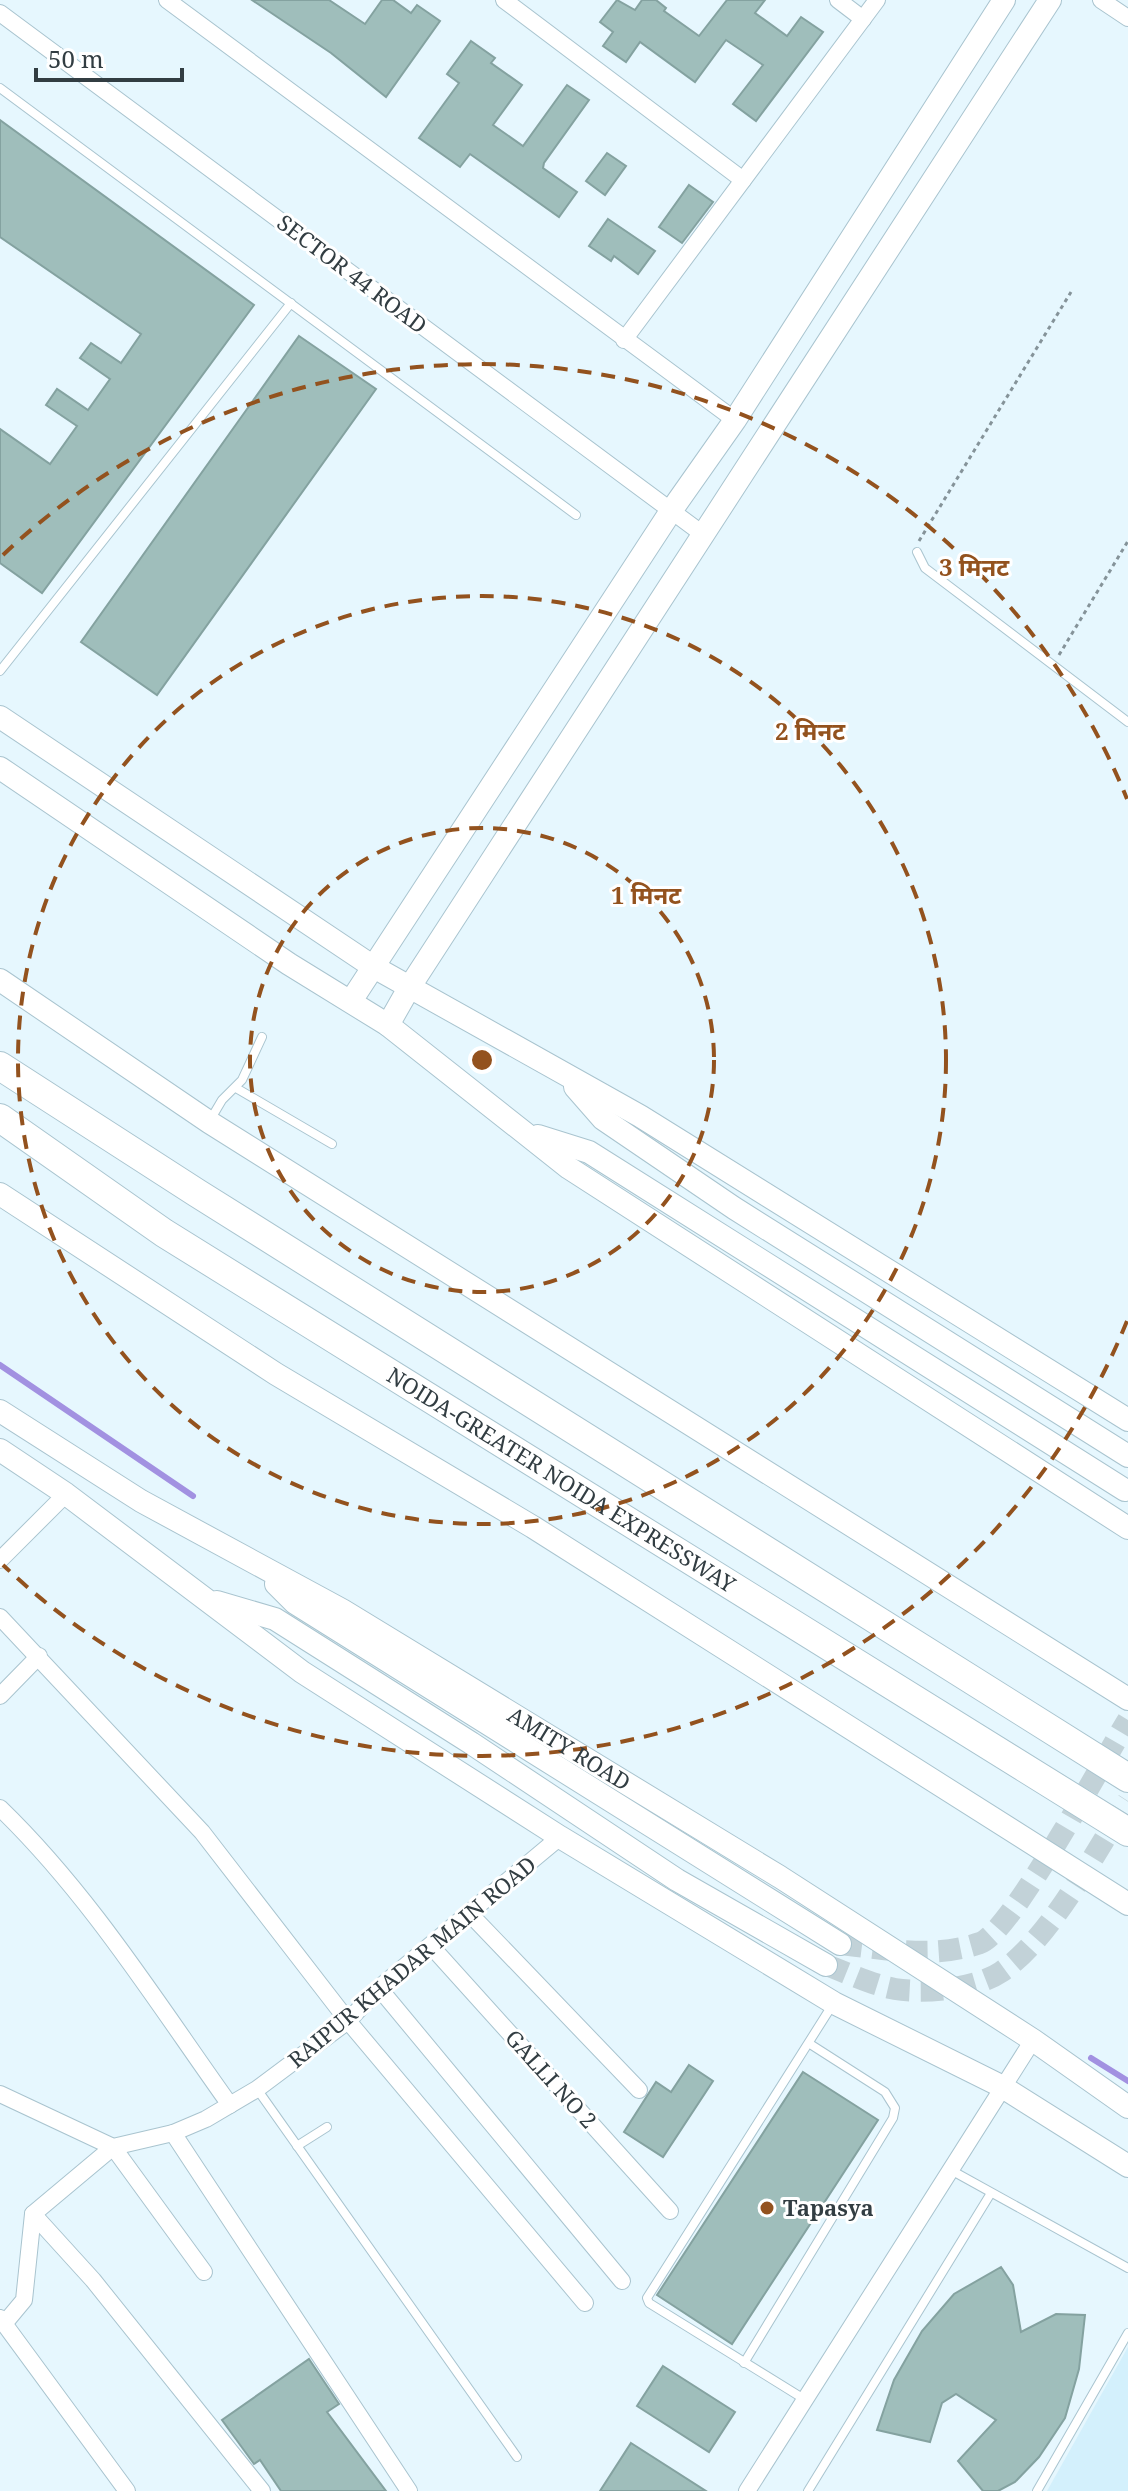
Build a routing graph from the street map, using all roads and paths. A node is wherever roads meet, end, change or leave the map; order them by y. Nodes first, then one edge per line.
1 (167, 0) edge
2 (504, 0) edge
3 (838, 0) edge
4 (877, 0) edge
5 (1004, 0) edge
6 (1050, 0) edge
7 (1104, 2) edge
8 (0, 13) edge
9 (1128, 18) edge
10 (863, 19) junction
11 (0, 88) edge
12 (743, 180) junction
13 (1071, 292) dead end
14 (291, 303) junction
15 (624, 340) junction
16 (735, 420) junction
17 (671, 511) junction
18 (576, 515) dead end
19 (704, 535) junction
20 (1128, 541) edge
21 (917, 552) joint
22 (1053, 665) junction
23 (0, 671) edge
24 (0, 717) edge
25 (1128, 722) edge
26 (0, 768) edge
27 (372, 966) junction
28 (0, 980) edge
29 (409, 988) junction
30 (351, 1001) junction
31 (388, 1025) junction
32 (262, 1037) dead end
33 (0, 1066) edge
34 (563, 1074) junction
35 (236, 1088) junction
36 (0, 1118) edge
37 (209, 1122) junction
38 (524, 1132) junction
39 (332, 1144) dead end
40 (0, 1194) edge
41 (0, 1411) edge
42 (1128, 1420) edge
43 (0, 1450) edge
44 (1128, 1456) edge
45 (1125, 1490) dead end
46 (66, 1494) junction
47 (1128, 1527) edge
48 (0, 1560) edge
49 (251, 1561) junction
50 (205, 1598) junction
51 (0, 1617) edge
52 (39, 1656) junction
53 (0, 1696) edge
54 (1128, 1699) edge
55 (1128, 1778) edge
56 (0, 1808) edge
57 (1128, 1832) edge
58 (560, 1837) junction
59 (1128, 1904) edge
60 (470, 1914) junction
61 (840, 1944) tunnel mouth
62 (431, 1946) junction
63 (826, 1965) tunnel mouth
64 (379, 1988) junction
65 (834, 2003) junction
66 (348, 2021) junction
67 (1033, 2040) junction
68 (810, 2044) junction
69 (1001, 2086) junction
70 (257, 2089) junction
71 (639, 2090) dead end
72 (0, 2094) edge
73 (230, 2105) junction
74 (1128, 2107) edge
75 (327, 2127) dead end
76 (173, 2133) junction
77 (297, 2146) junction
78 (113, 2147) junction
79 (1128, 2166) edge
80 (949, 2169) junction
81 (991, 2193) junction
82 (670, 2211) dead end
83 (33, 2214) junction
84 (1128, 2268) edge
85 (204, 2272) dead end
86 (622, 2281) dead end
87 (585, 2303) dead end
88 (2, 2321) edge
89 (1128, 2333) edge
90 (744, 2363) junction
91 (804, 2399) junction
92 (517, 2457) dead end
93 (127, 2491) edge
94 (262, 2491) edge
95 (409, 2491) edge
96 (747, 2491) edge
97 (808, 2491) edge
98 (1037, 2491) edge

1 - 15 street
2 - 12 street
3 - 10 street
4 - 10 street
5 - 16 street
6 - 19 street
7 - 9 street
8 - 17 street, SECTOR 44 ROAD
10 - 12 street
11 - 14 lane
12 - 15 street
13 - 21 path
14 - 18 lane
14 - 23 lane
15 - 16 street
16 - 17 street
17 - 19 street, SECTOR 44 ROAD
17 - 27 street
19 - 29 street
20 - 22 path
21 - 22 lane
22 - 25 lane
24 - 27 street
26 - 30 street
27 - 29 street
27 - 30 street
28 - 37 street
29 - 31 street
29 - 34 street
30 - 31 street
31 - 38 street
32 - 35 lane
33 - 55 highway
34 - 42 street
34 - 44 street
35 - 37 lane
35 - 39 lane
36 - 57 highway, NOIDA-GREATER NOIDA EXPRESSWAY
37 - 54 street
38 - 45 street
38 - 47 street
40 - 59 street
41 - 49 street, AMITY ROAD
43 - 46 street
46 - 48 street
46 - 50 street
49 - 61 street
49 - 67 street, AMITY ROAD
50 - 58 street
50 - 63 street
51 - 52 street
52 - 53 street
52 - 66 street
56 - 73 street
58 - 60 street, RAIPUR KHADAR MAIN ROAD
58 - 65 street
60 - 62 street, RAIPUR KHADAR MAIN ROAD
60 - 71 street
62 - 64 street, RAIPUR KHADAR MAIN ROAD
62 - 82 street, GALLI NO 2
64 - 66 street, RAIPUR KHADAR MAIN ROAD
64 - 86 street
65 - 68 lane
65 - 69 street
66 - 70 street, RAIPUR KHADAR MAIN ROAD
66 - 87 street
67 - 69 street
67 - 74 street, AMITY ROAD
68 - 90 lane
68 - 90 lane
69 - 79 street
69 - 80 street
70 - 73 street, RAIPUR KHADAR MAIN ROAD
70 - 77 lane
72 - 78 street
73 - 76 street, RAIPUR KHADAR MAIN ROAD
75 - 77 lane
76 - 78 street, RAIPUR KHADAR MAIN ROAD
76 - 95 street
77 - 92 lane
78 - 83 street
78 - 85 street
80 - 81 lane
80 - 91 street
81 - 84 lane
81 - 97 lane
83 - 88 street
83 - 94 street
88 - 93 street
89 - 98 lane
90 - 91 lane
91 - 96 street

